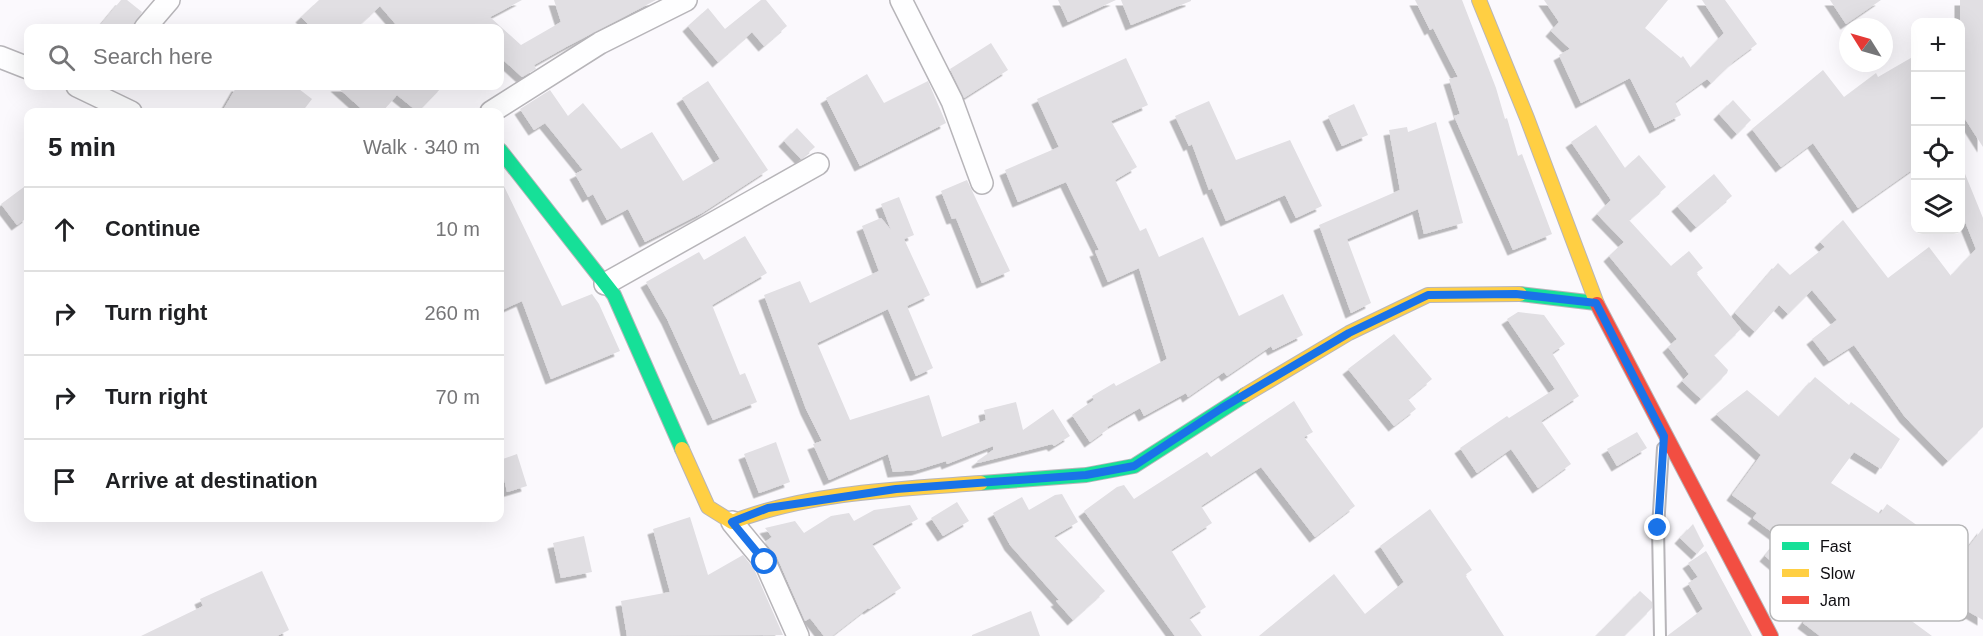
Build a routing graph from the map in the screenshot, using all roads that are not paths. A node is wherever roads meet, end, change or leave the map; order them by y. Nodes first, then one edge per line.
1 (169, 0) edge
2 (686, 0) edge
3 (901, 0) edge
4 (1479, 0) edge
5 (663, 5) edge
6 (148, 24) edge
7 (0, 57) edge
8 (24, 66) edge
9 (94, 90) edge
10 (124, 108) edge
11 (497, 108) edge
12 (504, 155) edge
13 (819, 164) dead end
14 (982, 183) dead end
15 (605, 284) junction
16 (1596, 303) junction
17 (1664, 436) junction
18 (732, 522) junction
19 (798, 636) edge
20 (1660, 636) edge
21 (1771, 636) edge

1 - 6 street
2 - 5 street
3 - 14 street
4 - 16 street
5 - 11 street
7 - 8 street
9 - 10 street
12 - 15 street
13 - 15 street
15 - 18 street
16 - 17 street
16 - 18 street
17 - 20 lane
17 - 21 street
18 - 19 street

